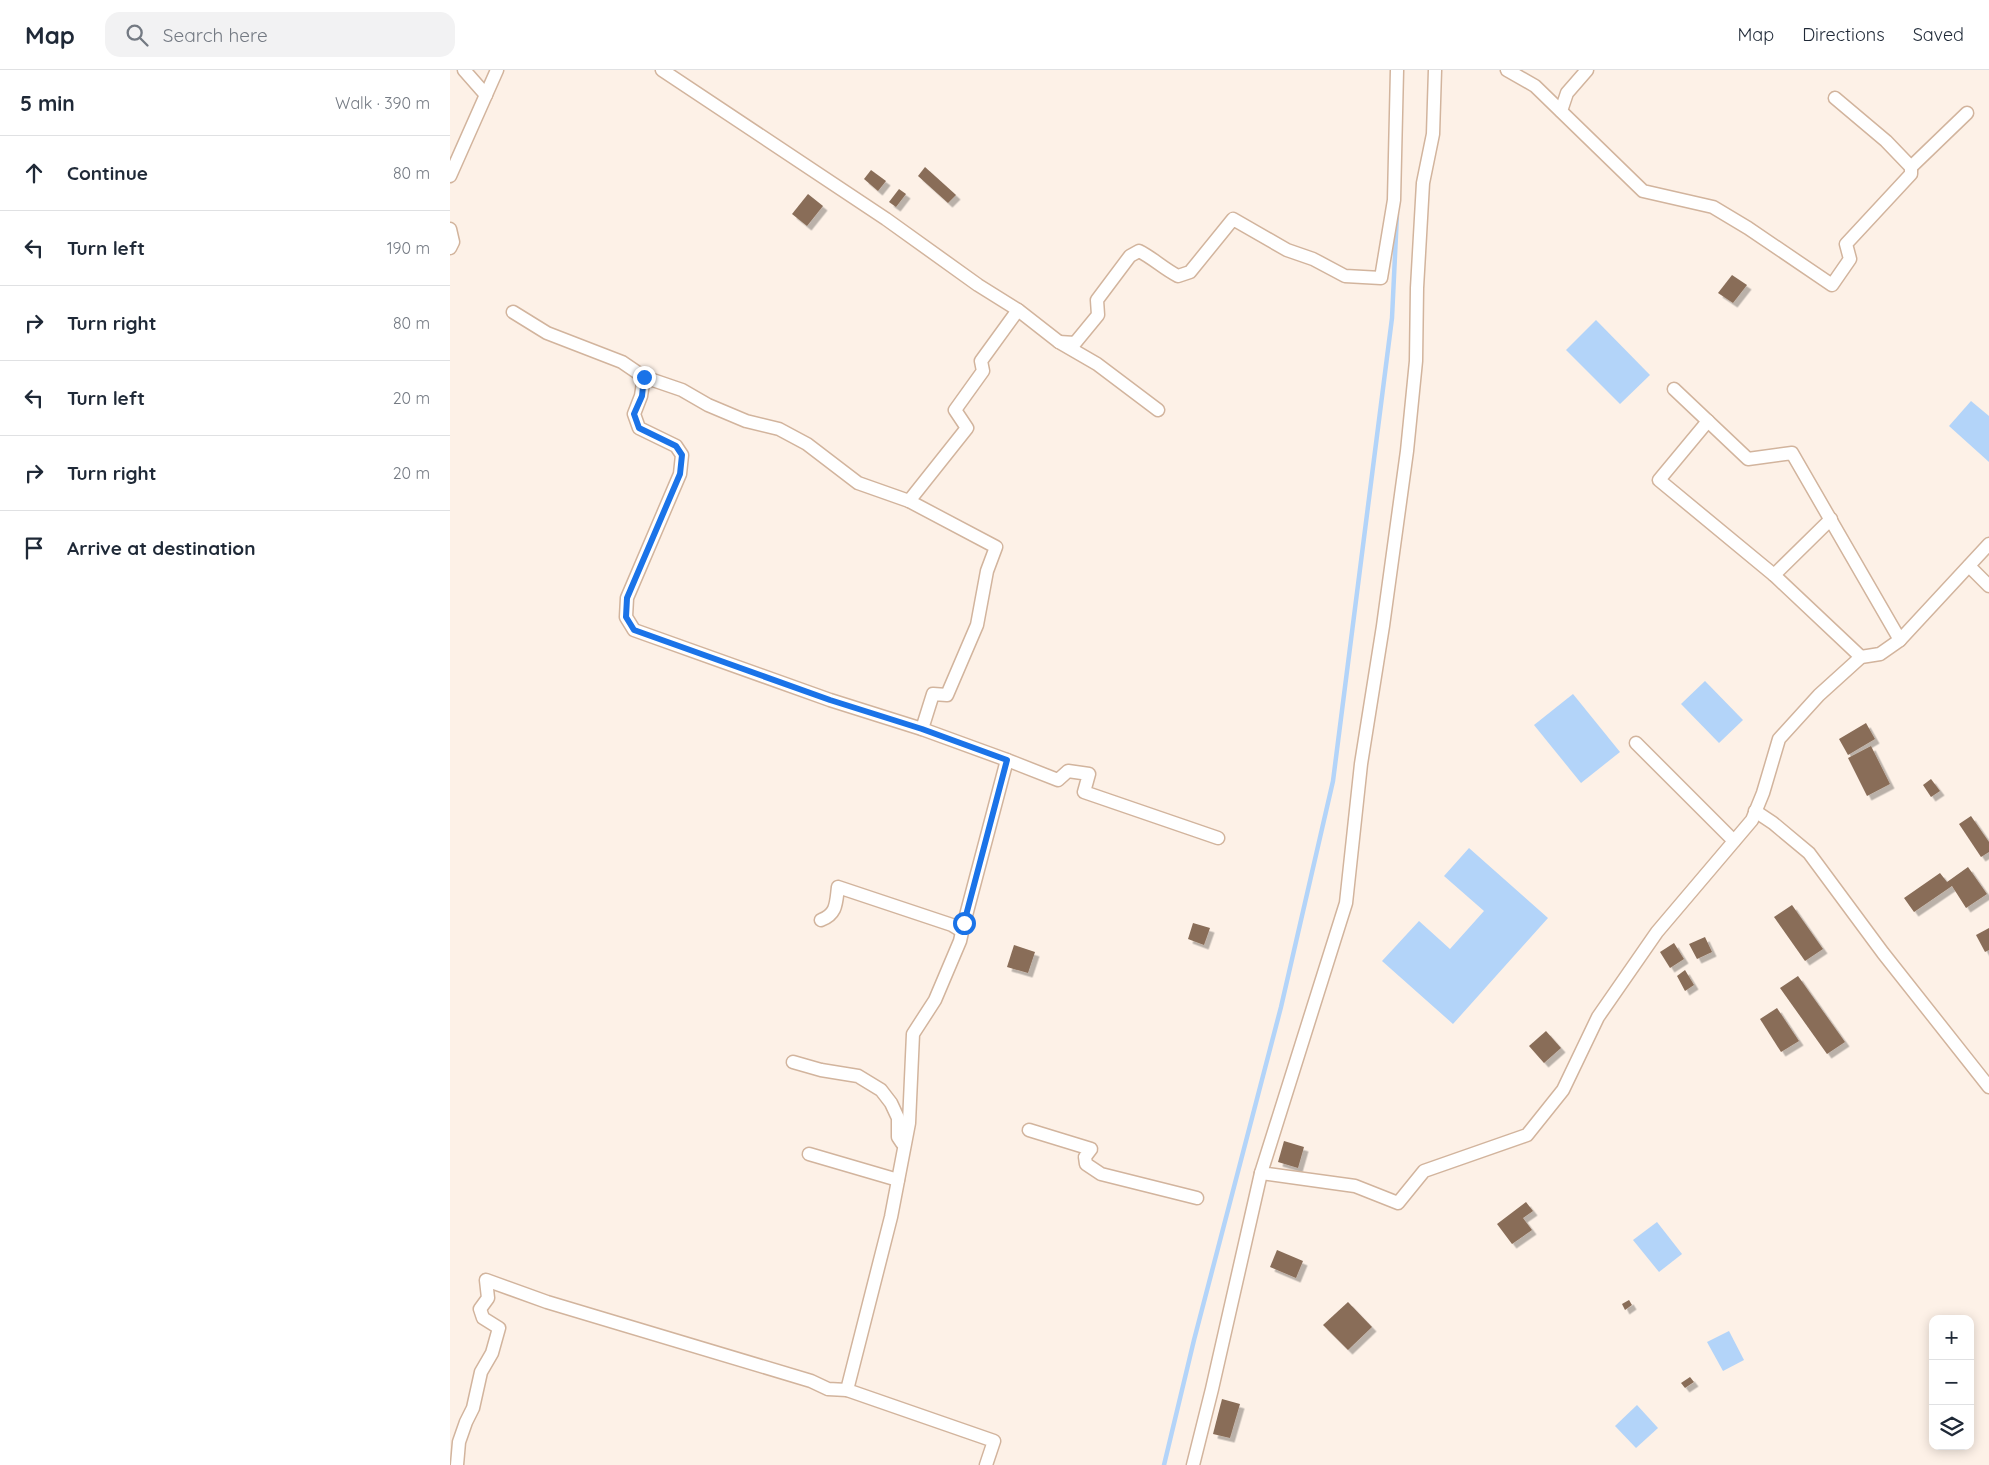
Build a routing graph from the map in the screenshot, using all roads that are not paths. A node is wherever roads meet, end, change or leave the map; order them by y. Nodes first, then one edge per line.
1 (464, 70) edge
2 (497, 70) edge
3 (662, 70) edge
4 (1397, 70) edge
5 (1435, 70) edge
6 (1507, 70) edge
7 (1587, 70) edge
8 (486, 94) junction
9 (1835, 98) dead end
10 (1562, 111) junction
11 (1967, 113) dead end
12 (1911, 167) junction
13 (450, 176) edge
14 (450, 229) edge
15 (450, 248) edge
16 (1018, 310) junction
17 (513, 312) dead end
18 (1059, 342) junction
19 (644, 377) junction
20 (1674, 389) dead end
21 (1158, 410) dead end
22 (1708, 421) junction
23 (909, 501) junction
24 (1831, 519) junction
25 (1989, 544) edge
26 (1969, 566) junction
27 (1774, 575) junction
28 (1989, 586) edge
29 (1900, 640) junction
30 (1861, 656) junction
31 (922, 729) junction
32 (1636, 743) dead end
33 (1007, 760) junction
34 (1755, 811) junction
35 (1218, 838) dead end
36 (1734, 841) junction
37 (821, 920) dead end
38 (962, 931) junction
39 (793, 1062) dead end
40 (1989, 1087) edge
41 (1029, 1130) dead end
42 (904, 1146) junction
43 (809, 1154) dead end
44 (1261, 1173) junction
45 (898, 1180) junction
46 (1197, 1198) dead end
47 (846, 1390) junction
48 (457, 1465) edge
49 (986, 1465) edge
50 (1193, 1465) edge

1 - 8 street
2 - 8 street
3 - 16 street
4 - 18 street
5 - 44 street
6 - 10 street
7 - 10 street
8 - 13 street
9 - 12 street
10 - 12 street
11 - 12 street
14 - 15 street
16 - 18 street
16 - 23 street
17 - 19 street
18 - 21 street
19 - 23 street
19 - 31 street
20 - 22 street
22 - 24 street
22 - 27 street
23 - 31 street
24 - 27 street
24 - 29 street
25 - 26 street
26 - 28 street
26 - 29 street
27 - 30 street
29 - 30 street
30 - 34 street
31 - 33 street
32 - 36 street
33 - 35 street
33 - 38 street
34 - 36 street
34 - 40 street
36 - 44 street
37 - 38 street
38 - 42 street
39 - 42 street
41 - 46 street
42 - 45 street
43 - 45 street
44 - 50 street
45 - 47 street
47 - 48 street
47 - 49 street

